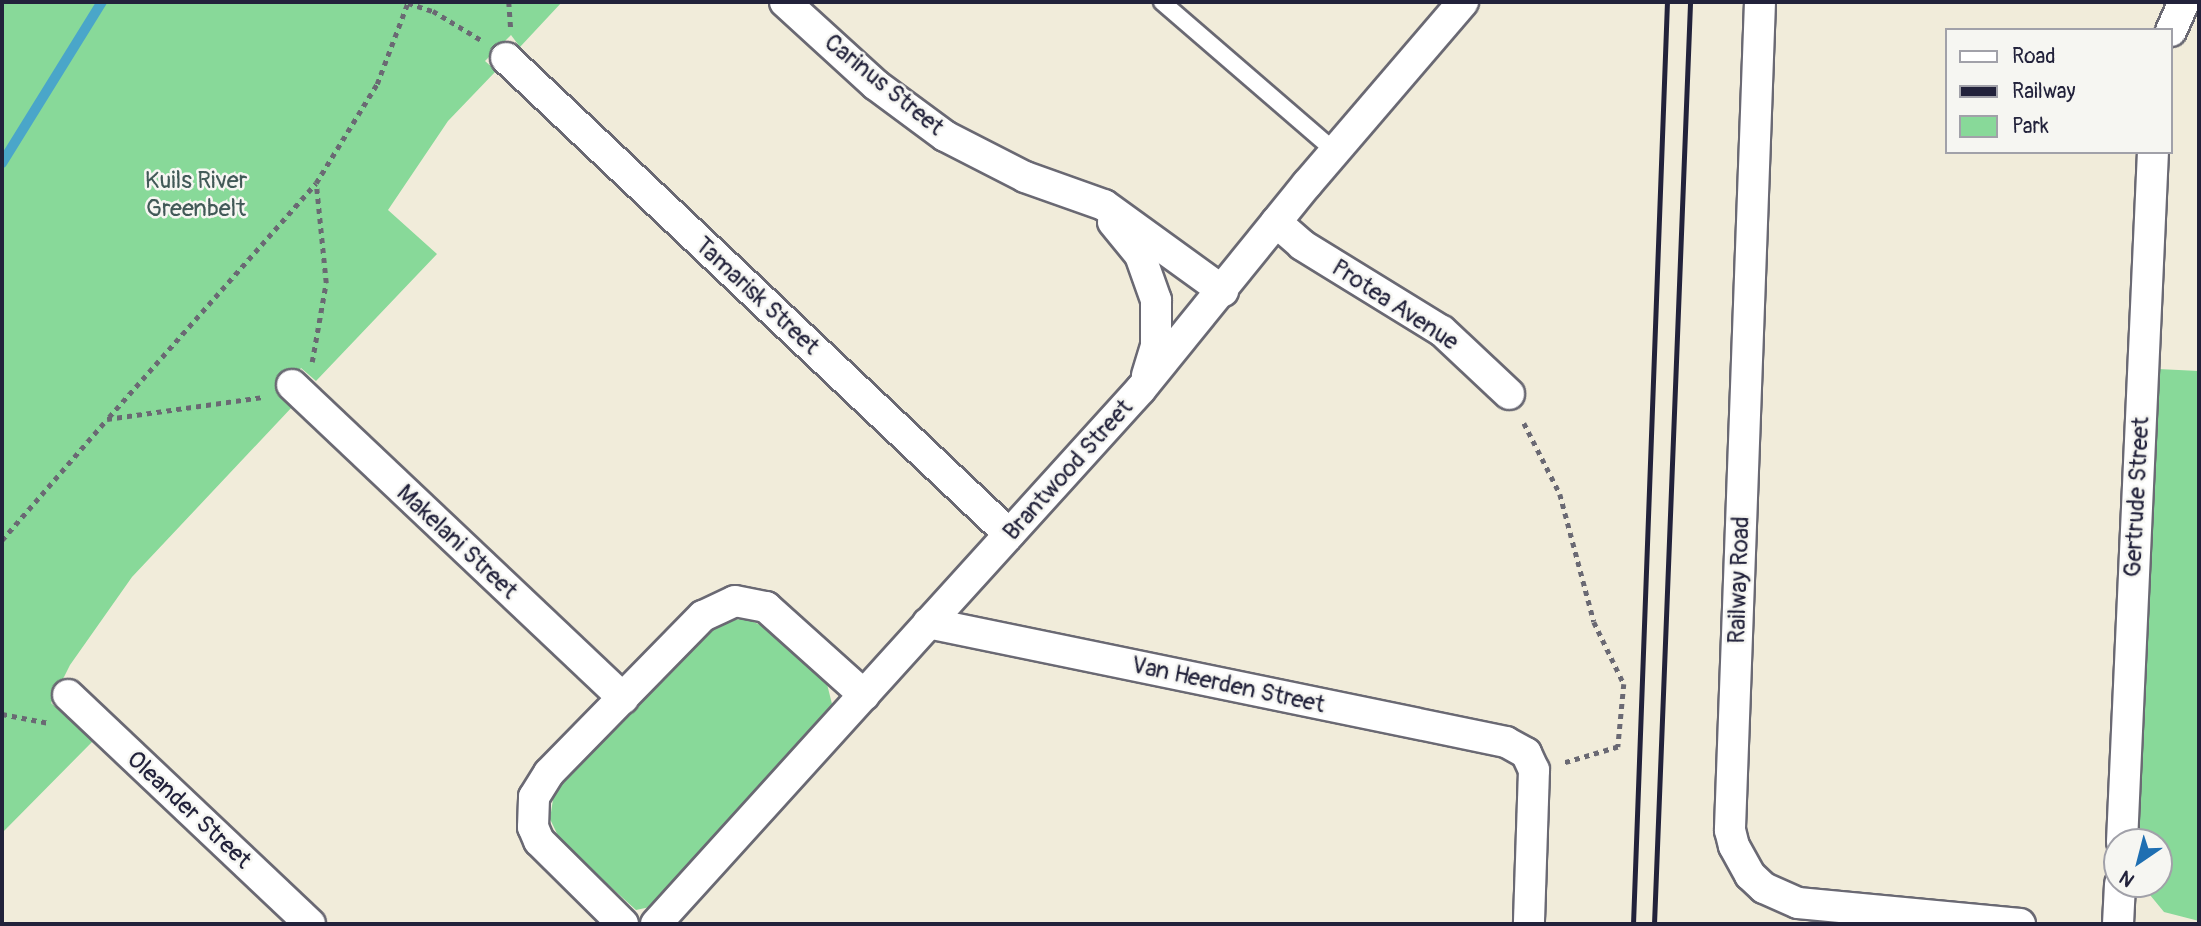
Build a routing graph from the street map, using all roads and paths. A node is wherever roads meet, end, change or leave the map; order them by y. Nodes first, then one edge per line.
1 (408, 2) edge
2 (785, 2) edge
3 (1162, 2) edge
4 (1463, 2) edge
5 (1760, 2) edge
6 (2184, 2) edge
7 (2172, 28) edge
8 (506, 58) joint
9 (1335, 152) junction
10 (2153, 154) edge
11 (316, 183) junction
12 (1067, 193) junction
13 (1276, 222) junction
14 (1223, 291) junction
15 (292, 385) junction
16 (1141, 389) junction
17 (1509, 394) joint
18 (107, 419) junction
19 (1009, 534) junction
20 (2, 540) edge
21 (928, 623) junction
22 (68, 695) dead end
23 (864, 695) junction
24 (623, 698) junction
25 (1530, 761) junction
26 (2123, 828) edge
27 (2119, 898) edge
28 (310, 924) edge
29 (623, 924) edge
30 (656, 924) edge
31 (1529, 924) edge
32 (2020, 924) edge
33 (2118, 924) edge

1 - 8 path
1 - 11 path
2 - 12 street, Carinus Street
3 - 9 lane
4 - 9 street, Brantwood Street
5 - 32 street, Railway Road
6 - 7 street
8 - 19 street, Tamarisk Street
9 - 13 street, Brantwood Street
10 - 26 street, Gertrude Street
11 - 15 path
11 - 18 path
12 - 14 street, Carinus Street
12 - 16 street, Carinus Street
13 - 14 street, Brantwood Street
13 - 17 street, Protea Avenue
14 - 16 street, Brantwood Street
15 - 18 path
15 - 24 street, Makelani Street
16 - 19 street, Brantwood Street
17 - 25 path
18 - 20 path
19 - 21 street, Brantwood Street
21 - 23 street, Brantwood Street
21 - 25 street, Van Heerden Street
22 - 28 street, Oleander Street
23 - 24 street
23 - 30 street, Brantwood Street
24 - 29 street
25 - 31 street
27 - 33 street

